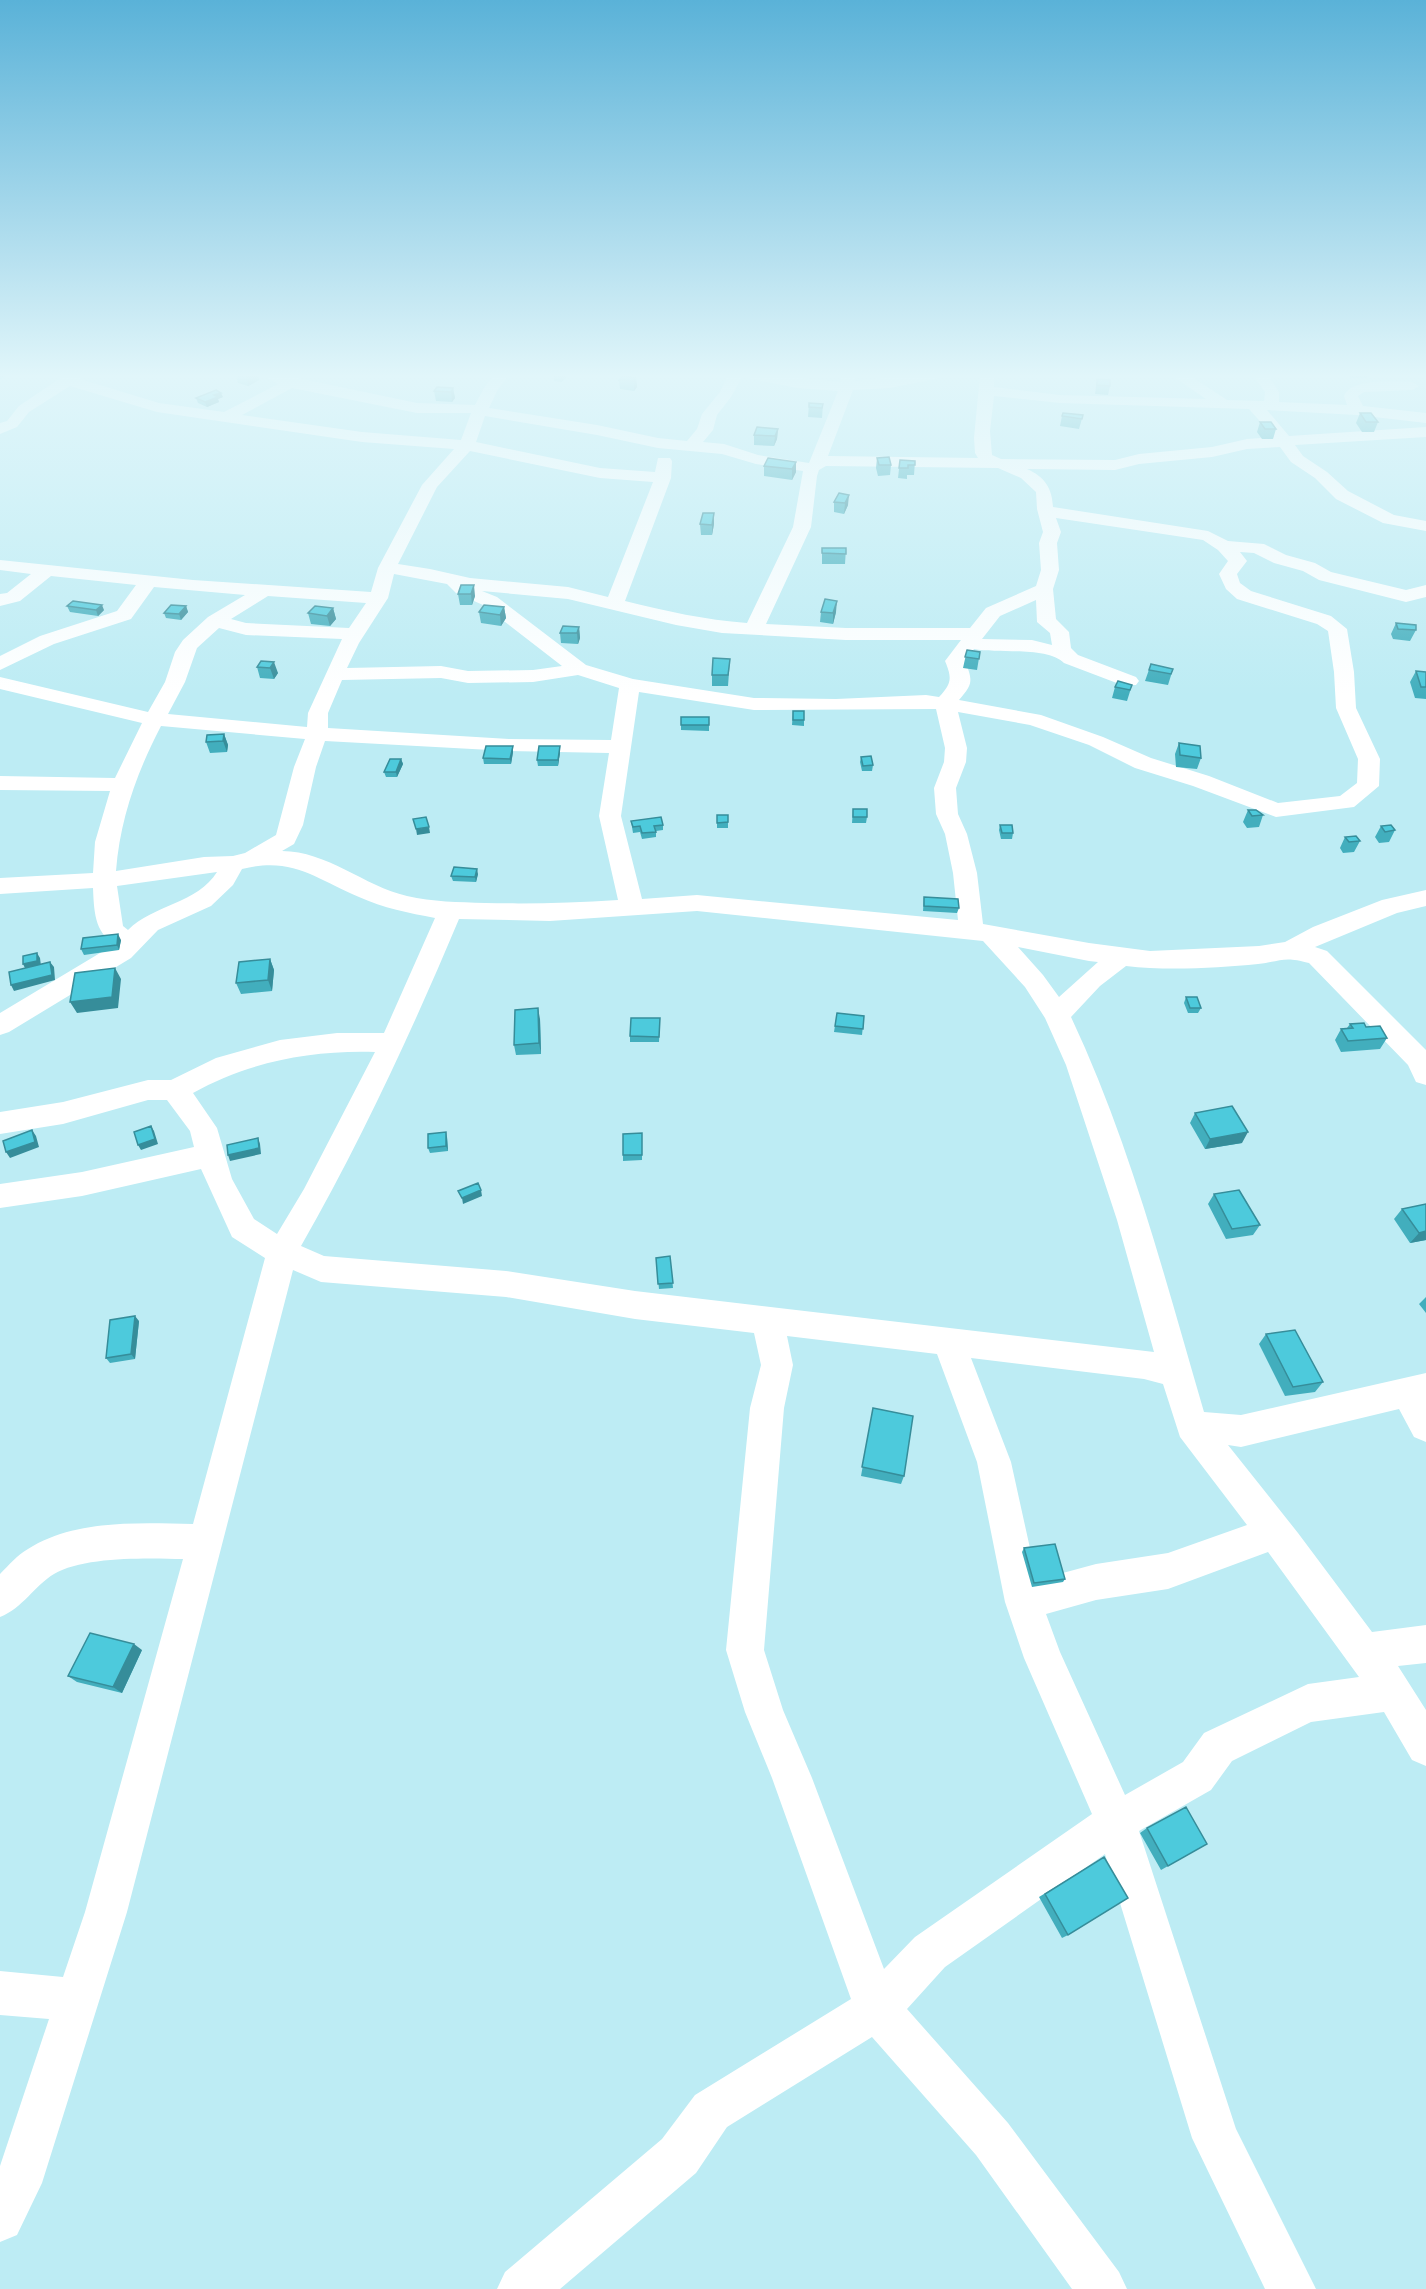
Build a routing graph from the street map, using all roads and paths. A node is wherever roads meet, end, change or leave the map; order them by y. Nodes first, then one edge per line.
1 (433, 482) edge
2 (661, 482) edge
3 (808, 482) edge
4 (1035, 482) edge
5 (1328, 482) edge
6 (1046, 512) junction
7 (1426, 526) edge
8 (1224, 546) junction
9 (0, 565) edge
10 (387, 568) junction
11 (50, 569) junction
12 (626, 570) junction
13 (149, 581) junction
14 (454, 582) junction
15 (1044, 589) junction
16 (264, 591) junction
17 (1426, 591) edge
18 (556, 592) junction
19 (379, 598) junction
20 (2, 602) edge
21 (615, 603) junction
22 (215, 621) junction
23 (754, 629) junction
24 (355, 634) junction
25 (973, 638) junction
26 (1067, 655) junction
27 (0, 664) edge
28 (579, 669) junction
29 (334, 674) junction
30 (1129, 681) dead end
31 (0, 683) edge
32 (630, 685) junction
33 (945, 703) junction
34 (153, 719) junction
35 (316, 734) junction
36 (619, 747) junction
37 (0, 783) edge
38 (123, 786) junction
39 (292, 825) junction
40 (243, 862) junction
41 (321, 868) junction
42 (103, 880) junction
43 (0, 886) edge
44 (1426, 898) edge
45 (632, 908) junction
46 (450, 911) junction
47 (982, 932) junction
48 (132, 943) junction
49 (1292, 949) junction
50 (1122, 956) junction
51 (1057, 1015) junction
52 (0, 1025) edge
53 (393, 1043) junction
54 (1424, 1065) edge
55 (175, 1090) junction
56 (0, 1124) edge
57 (211, 1155) junction
58 (0, 1196) edge
59 (282, 1252) junction
60 (767, 1320) junction
61 (948, 1341) junction
62 (1175, 1373) junction
63 (1416, 1390) edge
64 (1192, 1426) junction
65 (1426, 1426) edge
66 (1275, 1532) junction
67 (207, 1542) junction
68 (0, 1599) edge
69 (1023, 1602) junction
70 (1426, 1644) edge
71 (1363, 1652) junction
72 (1392, 1692) junction
73 (1426, 1746) edge
74 (1116, 1822) junction
75 (0, 1993) edge
76 (77, 2000) junction
77 (877, 2009) junction
78 (0, 2218) edge
79 (522, 2289) edge
80 (1102, 2289) edge
81 (1291, 2289) edge

1 - 10 street
2 - 12 street
3 - 23 street
4 - 6 street
5 - 7 street
6 - 8 street
6 - 15 street
8 - 17 street
8 - 33 street
9 - 11 street
10 - 14 street
10 - 19 street
11 - 13 street
11 - 20 street
12 - 18 street
12 - 21 street
13 - 16 street
13 - 27 street
14 - 18 street
14 - 28 street
15 - 25 street
15 - 26 street
16 - 19 street
16 - 22 street
18 - 21 street
19 - 24 street
21 - 23 street
22 - 24 street
22 - 34 street
23 - 25 street
24 - 29 street
25 - 26 street
25 - 33 street
26 - 30 street
28 - 29 street
28 - 32 street
29 - 35 street
31 - 34 street
32 - 33 street
32 - 36 street
33 - 47 street
34 - 35 street
34 - 38 street
35 - 36 street
35 - 39 street
36 - 45 street
37 - 38 street
38 - 42 street
39 - 40 street
39 - 41 street
40 - 41 street
40 - 42 street
40 - 48 street
41 - 46 street
42 - 43 street
42 - 48 street
44 - 49 street
45 - 46 street
45 - 47 street
46 - 53 street
47 - 50 street
47 - 51 street
48 - 52 street
49 - 50 street
49 - 54 street
50 - 51 street
51 - 62 street
53 - 55 street
53 - 59 street
55 - 56 street
55 - 57 street
57 - 58 street
57 - 59 street
59 - 60 street
59 - 67 street
60 - 61 street
60 - 77 street
61 - 62 street
61 - 69 street
62 - 64 street
63 - 64 street
63 - 65 street
64 - 66 street
66 - 69 street
66 - 71 street
67 - 68 street
67 - 76 street
69 - 74 street
70 - 71 street
71 - 72 street
72 - 73 street
72 - 74 street
74 - 77 street
74 - 81 street
75 - 76 street
76 - 78 street
77 - 79 street
77 - 80 street

